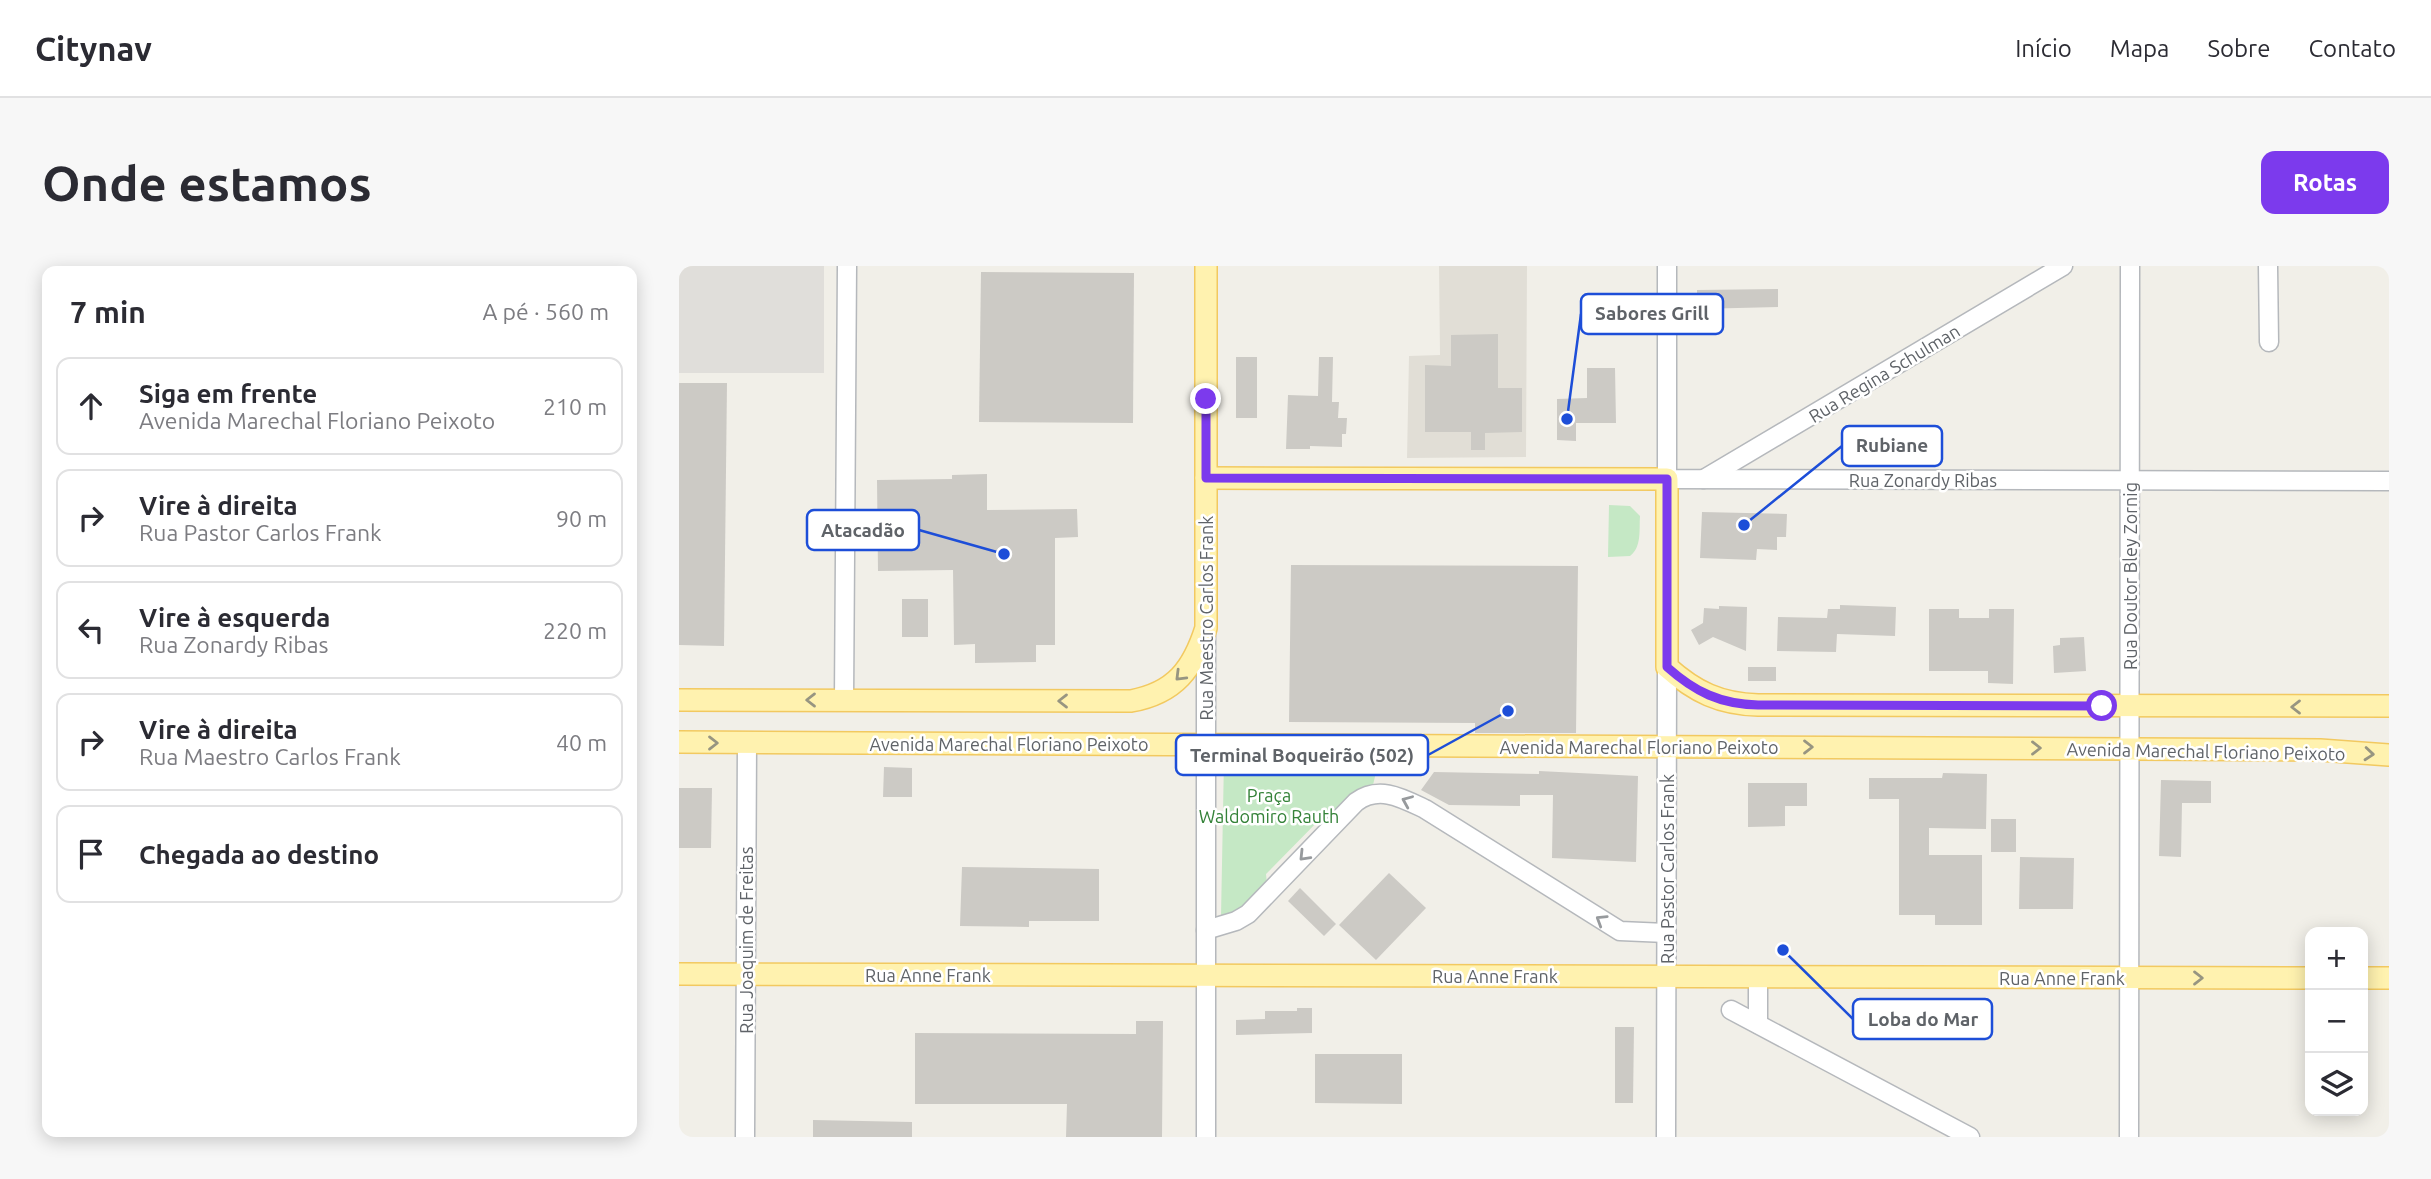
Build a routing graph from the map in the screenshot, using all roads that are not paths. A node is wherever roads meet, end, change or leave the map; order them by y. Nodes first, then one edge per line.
1 (846, 266) edge
2 (1206, 266) edge
3 (1667, 266) edge
4 (2063, 266) edge
5 (2130, 266) edge
6 (2268, 266) edge
7 (2269, 342) dead end
8 (1206, 478) junction
9 (1667, 479) junction
10 (1704, 479) junction
11 (2130, 480) junction
12 (2389, 481) edge
13 (1206, 628) junction
14 (1667, 667) junction
15 (679, 700) edge
16 (845, 700) junction
17 (2130, 706) junction
18 (2389, 706) edge
19 (1206, 734) junction
20 (679, 743) edge
21 (747, 743) junction
22 (1667, 747) junction
23 (2130, 749) junction
24 (2389, 755) edge
25 (1206, 929) junction
26 (1667, 933) junction
27 (679, 974) edge
28 (745, 974) junction
29 (1206, 975) junction
30 (1666, 976) junction
31 (1758, 977) junction
32 (2129, 978) junction
33 (2305, 978) edge
34 (2368, 978) edge
35 (2389, 978) edge
36 (1731, 1010) dead end
37 (1758, 1024) junction
38 (745, 1137) edge
39 (1206, 1137) edge
40 (1666, 1137) edge
41 (1969, 1137) edge
42 (2129, 1137) edge

1 - 16 street
2 - 8 main road, Rua Maestro Carlos Frank
3 - 9 street, Rua Pastor Carlos Frank
4 - 10 street, Rua Regina Schulman
5 - 11 street, Rua Doutor Bley Zornig
6 - 7 street
8 - 9 main road, Rua Zonardy Ribas
8 - 13 main road, Rua Maestro Carlos Frank
9 - 10 street, Rua Zonardy Ribas
9 - 14 main road, Rua Pastor Carlos Frank
10 - 11 street, Rua Zonardy Ribas
11 - 12 street, Rua Zonardy Ribas
11 - 17 street, Rua Doutor Bley Zornig
13 -> 16 main road
13 - 19 street, Rua Maestro Carlos Frank
14 - 17 main road
14 - 22 street, Rua Pastor Carlos Frank
16 -> 15 main road
18 -> 17 main road
17 - 23 street, Rua Doutor Bley Zornig
19 - 21 main road, Avenida Marechal Floriano Peixoto
19 - 22 main road, Avenida Marechal Floriano Peixoto
19 - 25 street, Rua Maestro Carlos Frank
20 -> 21 main road, Avenida Marechal Floriano Peixoto
21 - 28 street, Rua Joaquim de Freitas
22 -> 23 main road, Avenida Marechal Floriano Peixoto
22 - 26 street, Rua Pastor Carlos Frank
23 -> 24 main road, Avenida Marechal Floriano Peixoto
23 - 32 street, Rua Doutor Bley Zornig
26 -> 25 street
25 - 29 street, Rua Maestro Carlos Frank
26 - 30 street, Rua Pastor Carlos Frank
27 - 28 main road, Rua Anne Frank
28 - 29 main road, Rua Anne Frank
28 - 38 street, Rua Joaquim de Freitas
29 - 30 main road, Rua Anne Frank
29 - 39 street, Rua Maestro Carlos Frank
30 - 31 main road, Rua Anne Frank
30 - 40 street, Rua Pastor Carlos Frank
31 - 32 main road, Rua Anne Frank
31 - 37 street
32 -> 33 main road, Rua Anne Frank
32 - 42 street, Rua Doutor Bley Zornig
34 - 35 main road
36 - 37 street
37 - 41 street

